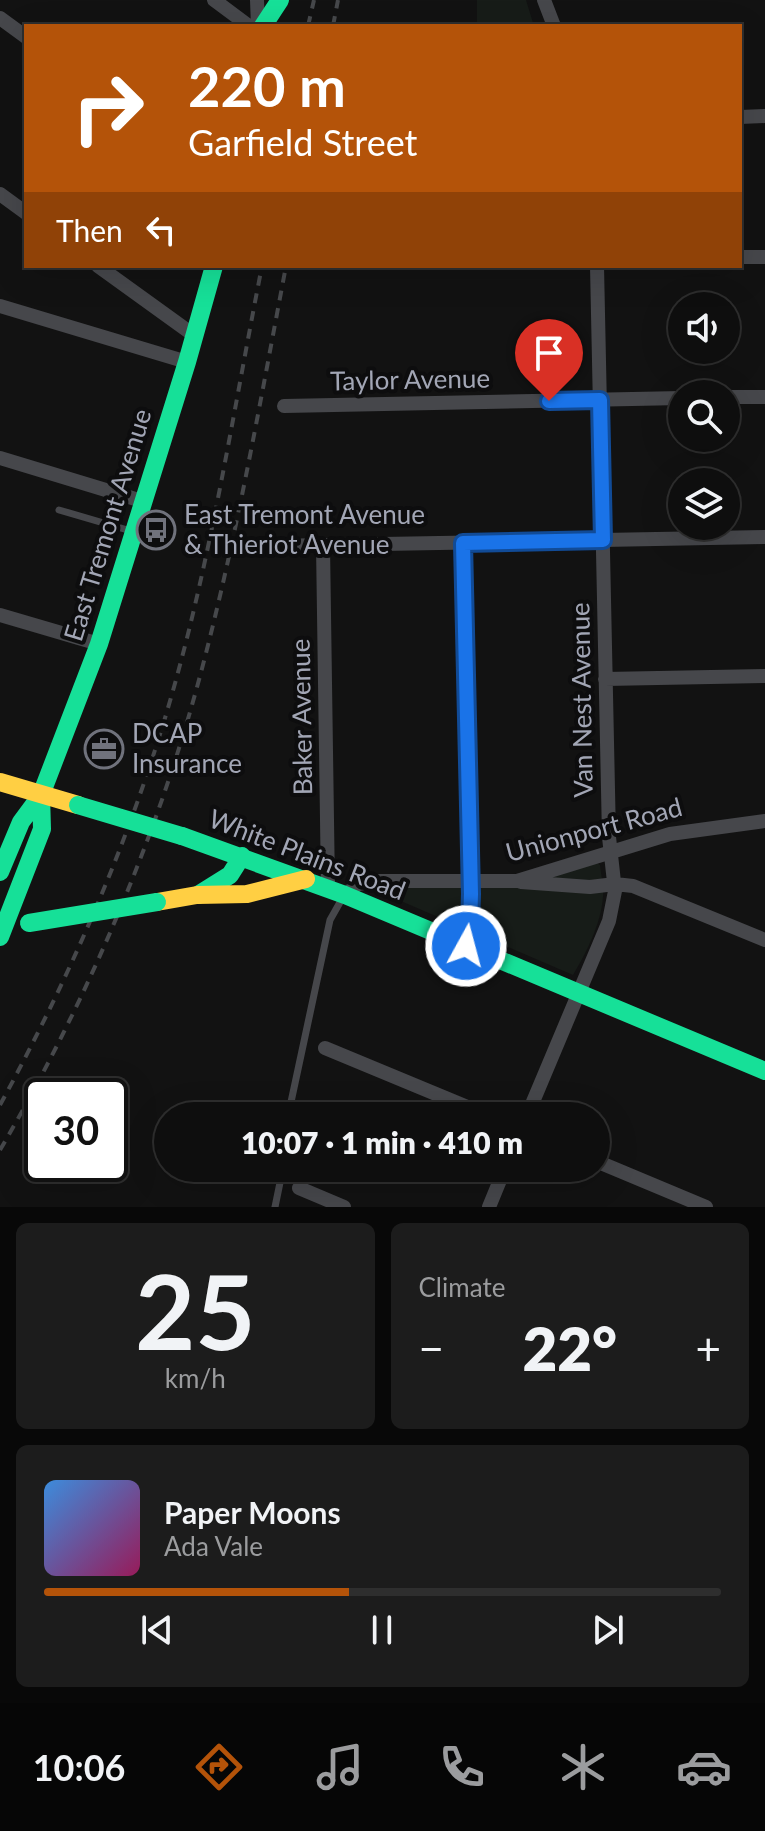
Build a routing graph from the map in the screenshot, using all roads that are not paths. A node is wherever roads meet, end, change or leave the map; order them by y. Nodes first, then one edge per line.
1 (214, 0) edge
2 (257, 0) edge
3 (280, 0) edge
4 (544, 0) edge
5 (0, 18) edge
6 (246, 24) edge
7 (261, 24) edge
8 (262, 24) edge
9 (553, 24) edge
10 (24, 36) edge
11 (765, 116) edge
12 (742, 117) edge
13 (0, 194) edge
14 (24, 212) edge
15 (742, 257) edge
16 (765, 257) edge
17 (101, 268) edge
18 (213, 268) edge
19 (597, 268) edge
20 (0, 306) edge
21 (195, 336) junction
22 (187, 362) junction
23 (740, 397) edge
24 (765, 397) edge
25 (668, 398) edge
26 (600, 400) junction
27 (284, 406) dead end
28 (0, 458) edge
29 (142, 501) junction
30 (59, 510) dead end
31 (133, 532) junction
32 (765, 537) edge
33 (603, 540) junction
34 (463, 543) junction
35 (323, 545) junction
36 (269, 546) dead end
37 (0, 615) edge
38 (99, 644) junction
39 (765, 676) edge
40 (605, 679) junction
41 (0, 782) edge
42 (41, 795) junction
43 (765, 821) edge
44 (611, 852) junction
45 (242, 856) junction
46 (0, 872) edge
47 (306, 879) junction
48 (517, 881) junction
49 (470, 882) junction
50 (615, 884) junction
51 (336, 892) junction
52 (197, 895) junction
53 (1, 930) edge
54 (765, 940) edge
55 (466, 946) junction
56 (579, 993) junction
57 (325, 1048) dead end
58 (765, 1071) edge
59 (291, 1102) edge
60 (455, 1102) edge
61 (533, 1102) edge
62 (610, 1167) edge
63 (280, 1182) edge
64 (499, 1182) edge
65 (299, 1188) dead end
66 (275, 1207) edge
67 (344, 1207) edge
68 (489, 1207) edge
69 (706, 1207) edge

1 - 6 street
2 - 7 street
3 - 8 main road
4 - 9 street
5 - 10 street
11 - 12 street
13 - 14 street
15 - 16 street
17 - 21 street
18 - 21 main road, East Tremont Avenue
19 - 26 street, Van Nest Avenue
20 - 22 street
21 - 22 main road, East Tremont Avenue
22 - 29 main road, East Tremont Avenue
23 - 24 street
25 - 26 street, Taylor Avenue
26 - 27 street, Taylor Avenue
26 - 33 street, Van Nest Avenue
28 - 29 street
29 - 31 main road, East Tremont Avenue
30 - 31 lane
31 - 38 main road, East Tremont Avenue
32 - 33 street
33 - 34 street
33 - 40 street, Van Nest Avenue
34 - 35 street
34 - 49 street
35 - 36 street
35 - 51 street, Baker Avenue
37 - 38 street
38 - 42 main road, East Tremont Avenue
39 - 40 street
40 - 44 street, Van Nest Avenue
41 - 42 main road, White Plains Road
42 - 45 main road, White Plains Road, bridge
42 - 46 main road, East Tremont Avenue
42 - 53 main road, East Tremont Avenue
43 - 44 street, Unionport Road
44 - 48 street, Unionport Road
44 - 50 street, Van Nest Avenue
45 - 47 main road, White Plains Road
45 - 52 main road
47 - 51 main road, White Plains Road
47 - 52 main road
48 - 49 street, Unionport Road
48 - 50 street
49 - 51 street, Unionport Road
49 - 55 street
50 - 54 street
50 - 56 street, Van Nest Avenue
51 - 55 main road, White Plains Road
51 - 59 lane, Baker Avenue
52 - 53 main road, bridge
55 - 56 main road, White Plains Road
56 - 58 main road, White Plains Road
56 - 61 street, Van Nest Avenue
57 - 60 street
62 - 69 street
63 - 66 lane
64 - 68 street
65 - 67 street

